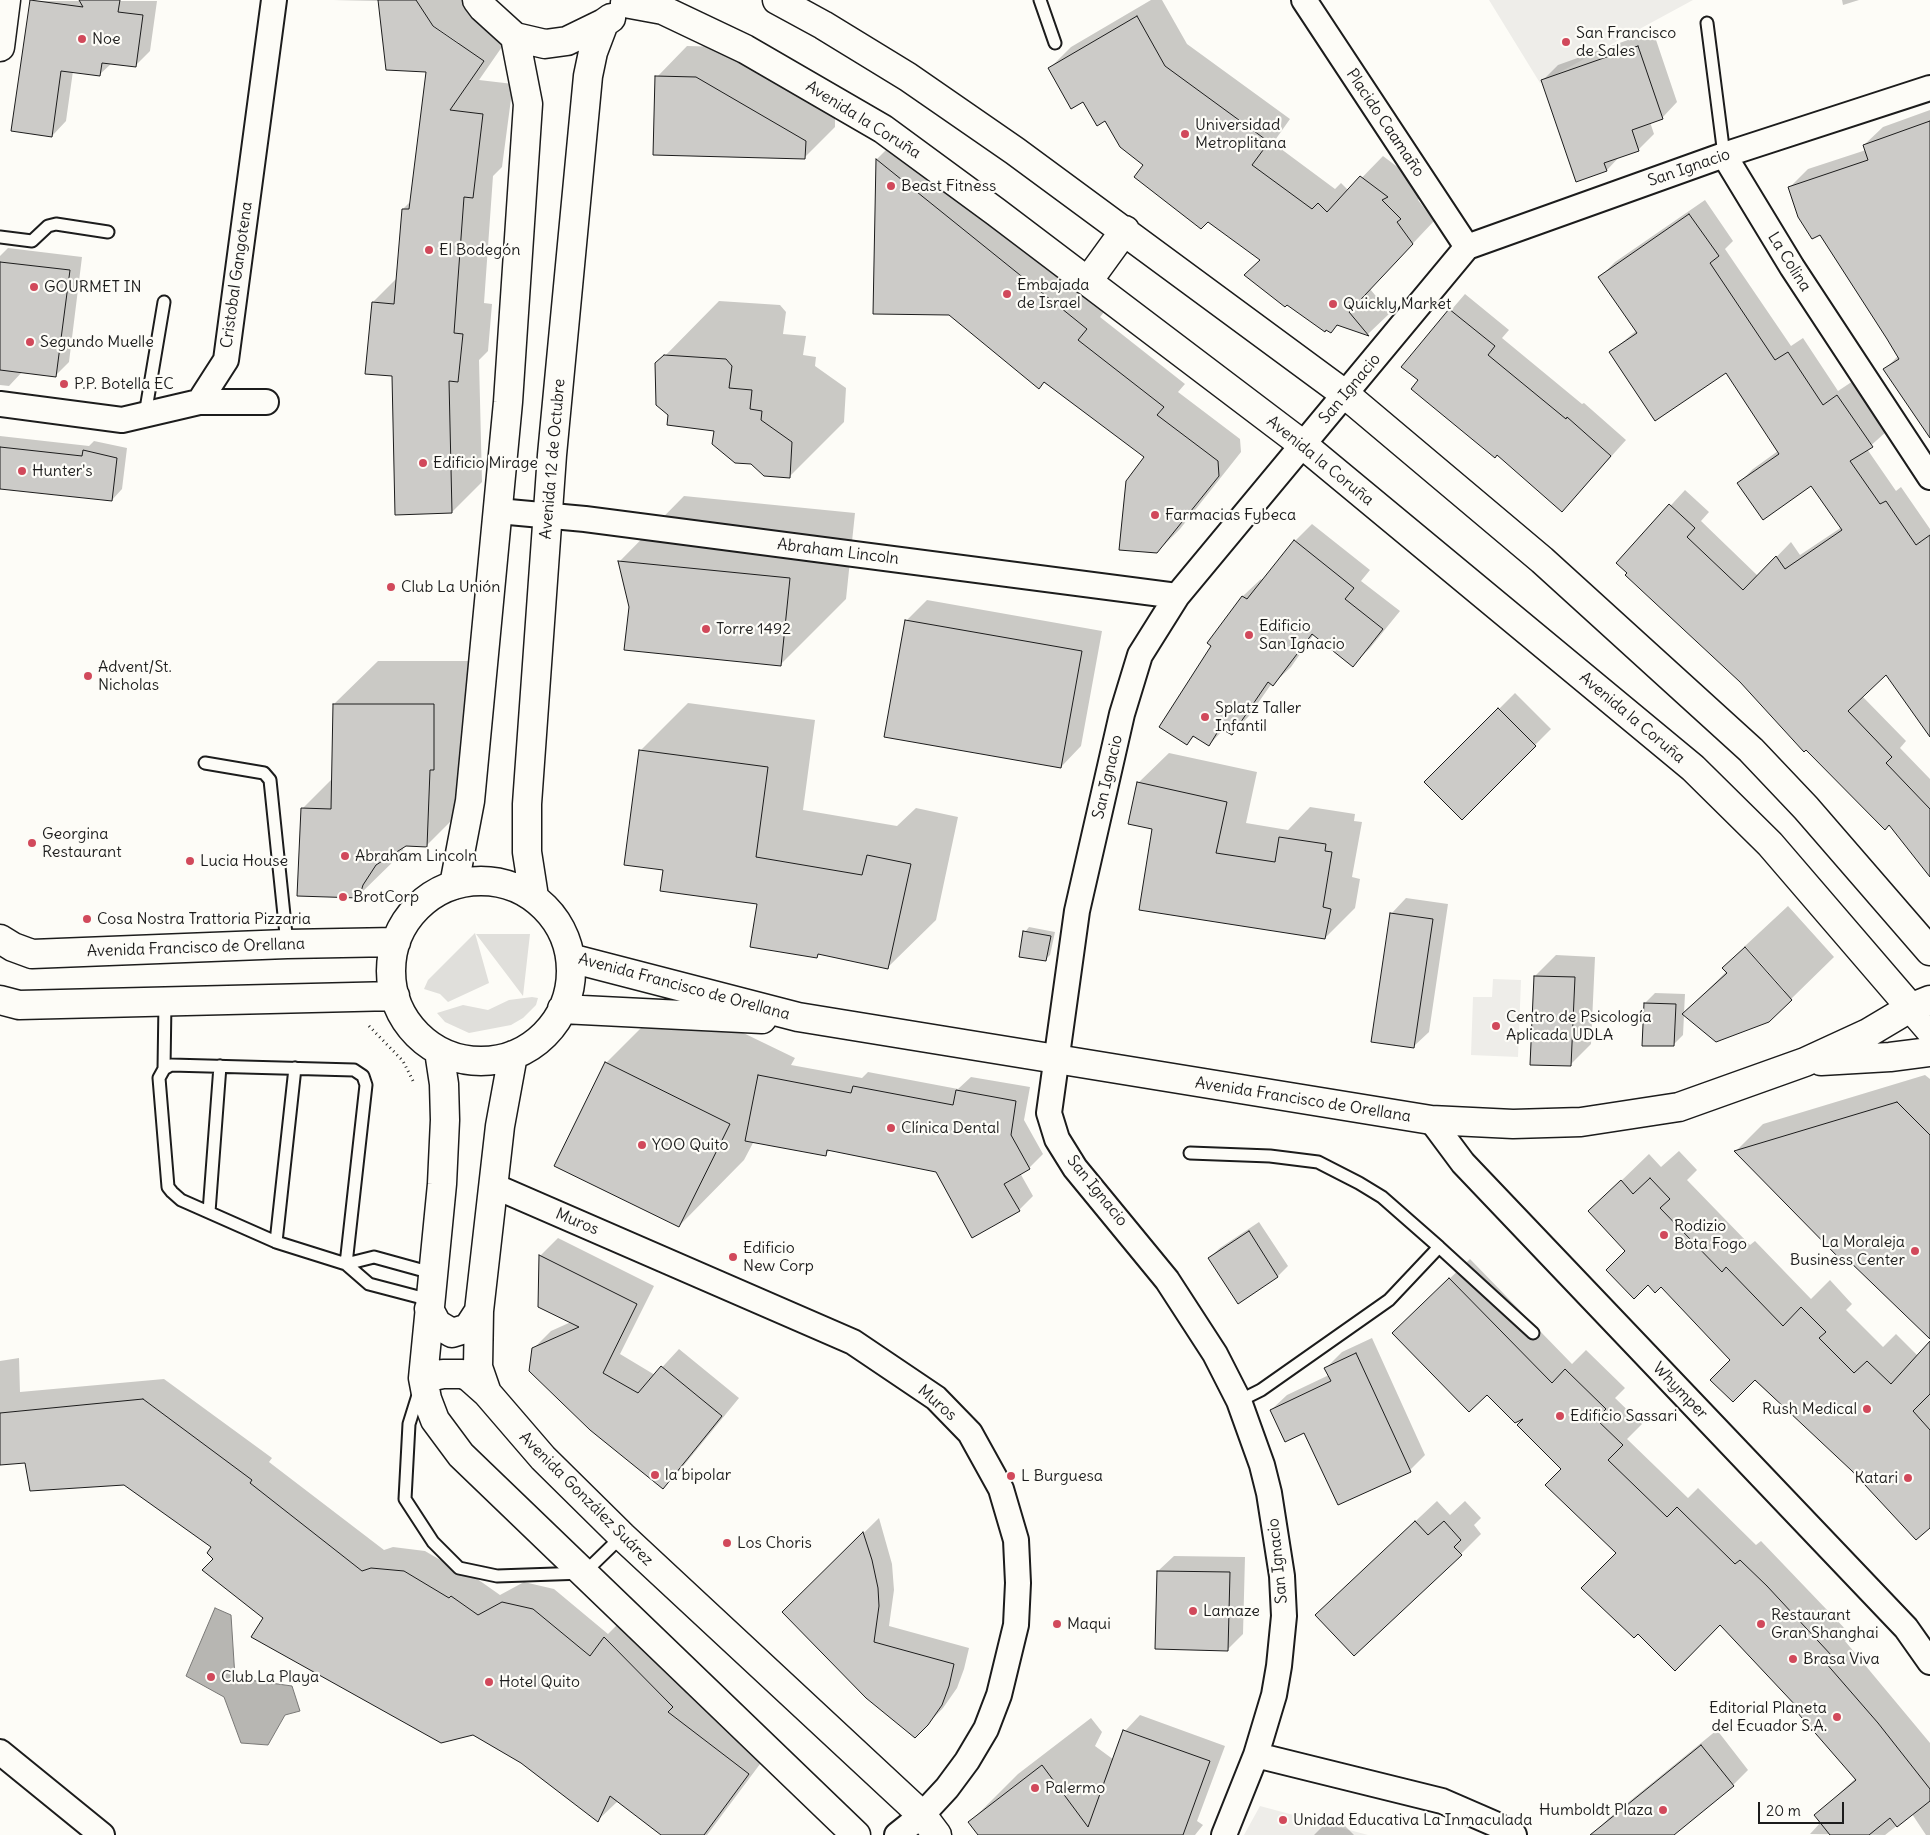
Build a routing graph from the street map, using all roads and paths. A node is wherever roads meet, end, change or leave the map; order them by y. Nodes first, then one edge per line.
1 (6, 0) edge
2 (274, 0) edge
3 (477, 0) edge
4 (777, 0) edge
5 (1040, 0) edge
6 (1304, 0) edge
7 (626, 1) edge
8 (604, 23) junction
9 (1707, 24) dead end
10 (515, 38) junction
11 (1055, 42) dead end
12 (0, 47) edge
13 (1930, 88) edge
14 (1724, 155) junction
15 (1125, 230) junction
16 (108, 232) dead end
17 (0, 238) edge
18 (1467, 247) junction
19 (1088, 282) junction
20 (164, 302) dead end
21 (1346, 395) junction
22 (199, 402) junction
23 (266, 402) dead end
24 (0, 404) edge
25 (145, 415) junction
26 (1302, 444) junction
27 (1930, 477) edge
28 (498, 512) junction
29 (548, 515) junction
30 (1177, 596) junction
31 (205, 764) dead end
32 (454, 885) junction
33 (534, 897) junction
34 (0, 939) edge
35 (396, 942) junction
36 (287, 944) junction
37 (1930, 951) edge
38 (570, 958) junction
39 (395, 996) junction
40 (0, 1000) edge
41 (165, 1002) junction
42 (1920, 1004) edge
43 (562, 1009) junction
44 (798, 1017) junction
45 (364, 1024) dead end
46 (1930, 1030) edge
47 (439, 1051) junction
48 (1930, 1052) edge
49 (513, 1055) junction
50 (1056, 1060) junction
51 (1805, 1062) junction
52 (220, 1066) junction
53 (295, 1068) junction
54 (164, 1069) junction
55 (415, 1086) dead end
56 (1431, 1120) junction
57 (1190, 1153) dead end
58 (494, 1186) junction
59 (209, 1212) junction
60 (276, 1242) junction
61 (1439, 1247) junction
62 (346, 1264) junction
63 (432, 1273) junction
64 (429, 1305) junction
65 (479, 1311) junction
66 (1533, 1333) dead end
67 (423, 1378) junction
68 (487, 1393) junction
69 (1239, 1401) junction
70 (622, 1536) junction
71 (584, 1573) junction
72 (1930, 1662) edge
73 (0, 1752) edge
74 (1256, 1755) junction
75 (930, 1825) edge
76 (102, 1835) edge
77 (856, 1835) edge
78 (897, 1835) edge
79 (1224, 1835) edge
80 (1514, 1835) edge

1 - 12 main road
2 - 22 street, Cristobal Gangotena
3 - 10 main road
4 - 15 main road
5 - 11 lane
6 - 18 street, Placido Caamaño
7 - 8 main road
7 - 19 main road, Avenida la Coruña
8 - 10 main road
8 - 29 main road, Avenida 12 de Octubre
9 - 14 lane, La Colina
10 - 28 main road
13 - 14 street, San Ignacio
14 - 18 street, San Ignacio
14 - 27 street, La Colina
15 - 19 main road
15 - 21 main road
16 - 17 lane
18 - 21 street, San Ignacio
19 - 26 main road, Avenida la Coruña
20 - 25 lane
21 - 26 street, San Ignacio
21 - 37 main road
22 - 23 street
22 - 25 street
24 - 25 street
26 - 30 street, San Ignacio
26 - 42 main road, Avenida la Coruña
28 - 29 street, Abraham Lincoln
28 - 32 main road
29 - 30 street, Abraham Lincoln
29 - 33 main road, Avenida 12 de Octubre
30 - 50 street, San Ignacio
31 - 36 lane
32 - 33 main road
32 - 35 main road
33 - 38 main road
34 - 36 main road, Avenida Francisco de Orellana
35 - 36 main road, Avenida Francisco de Orellana
35 - 39 main road
38 - 43 main road
38 - 44 main road, Avenida Francisco de Orellana
39 - 41 main road
39 - 47 main road
40 - 41 main road
41 - 54 lane
42 - 46 main road, Avenida la Coruña
42 - 51 main road, Avenida Francisco de Orellana
43 - 44 main road, Avenida Francisco de Orellana
43 - 49 main road
44 - 50 main road, Avenida Francisco de Orellana
45 - 55 path
47 - 49 main road
47 - 63 main road
48 - 51 main road, Avenida Francisco de Orellana
49 - 58 main road, Avenida González Suárez
50 - 56 main road, Avenida Francisco de Orellana
50 - 69 street, San Ignacio
51 - 56 main road, Avenida Francisco de Orellana
52 - 53 lane
52 - 54 lane
52 - 59 lane
53 - 60 lane
53 - 62 lane
54 - 59 lane
56 - 72 street, Whymper
57 - 61 lane
58 - 65 main road, Avenida González Suárez
58 - 75 street, Muros
59 - 60 lane
60 - 62 lane
61 - 66 lane
61 - 69 lane
62 - 63 lane
62 - 64 lane
63 - 64 main road
64 - 65 main road
64 - 67 main road
65 - 68 main road, Avenida González Suárez
67 - 68 main road
67 - 71 main road
67 - 71 lane
68 - 70 main road, Avenida González Suárez
69 - 74 street, San Ignacio
70 - 71 lane
70 - 75 main road, Avenida González Suárez
71 - 77 main road
73 - 76 street
74 - 79 street, San Ignacio
74 - 80 street
75 - 78 street, Muros

